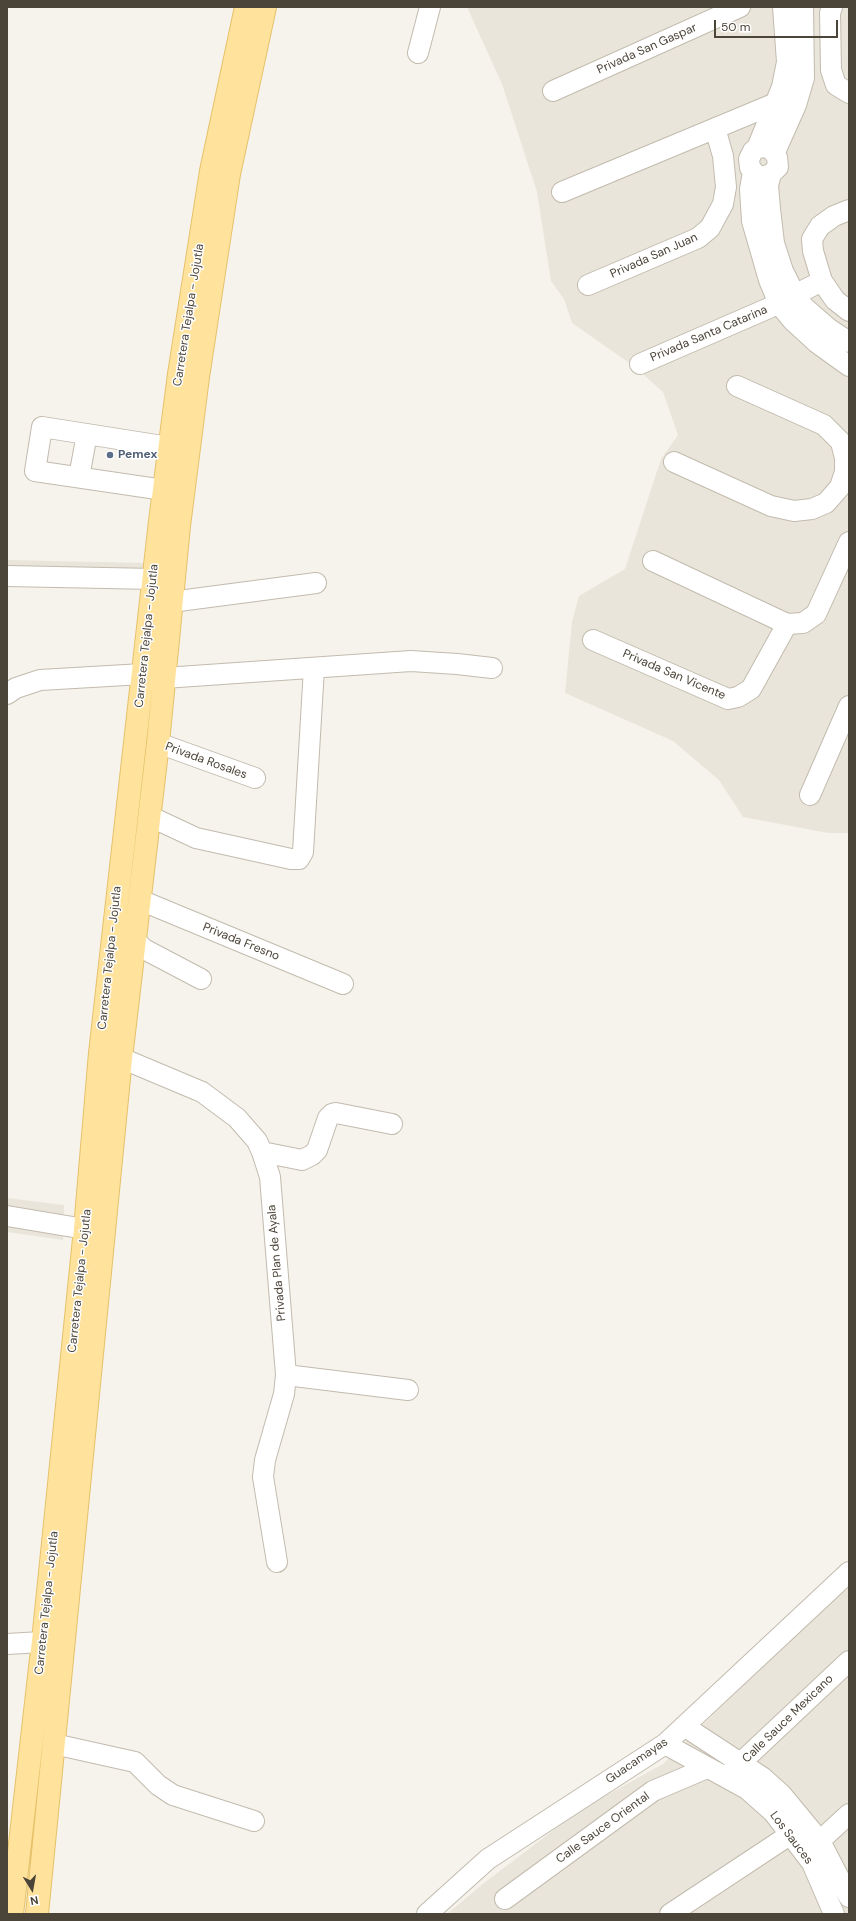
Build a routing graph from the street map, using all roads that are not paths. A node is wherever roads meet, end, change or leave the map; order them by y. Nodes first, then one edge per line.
1 (246, 7) edge
2 (265, 7) edge
3 (430, 7) edge
4 (740, 7) edge
5 (783, 7) edge
6 (803, 7) edge
7 (832, 7) edge
8 (831, 43) junction
9 (796, 46) junction
10 (418, 53) dead end
11 (553, 91) dead end
12 (849, 93) edge
13 (776, 102) junction
14 (715, 128) junction
15 (766, 150) junction
16 (762, 173) junction
17 (562, 192) dead end
18 (849, 210) edge
19 (822, 281) junction
20 (588, 285) dead end
21 (786, 300) junction
22 (849, 311) edge
23 (849, 342) edge
24 (640, 364) dead end
25 (849, 366) edge
26 (737, 386) dead end
27 (87, 434) junction
28 (169, 447) junction
29 (674, 462) dead end
30 (79, 477) junction
31 (845, 489) edge
32 (164, 490) junction
33 (849, 542) edge
34 (653, 561) dead end
35 (7, 576) edge
36 (154, 579) junction
37 (316, 583) dead end
38 (171, 602) junction
39 (787, 624) junction
40 (593, 640) dead end
41 (314, 668) junction
42 (492, 668) dead end
43 (143, 674) junction
44 (164, 678) junction
45 (7, 694) edge
46 (849, 706) edge
47 (158, 743) junction
48 (255, 778) dead end
49 (810, 795) dead end
50 (150, 816) junction
51 (140, 900) junction
52 (115, 920) junction
53 (137, 933) junction
54 (201, 979) dead end
55 (343, 984) dead end
56 (121, 1058) junction
57 (392, 1124) dead end
58 (262, 1152) junction
59 (7, 1216) edge
60 (86, 1229) junction
61 (286, 1375) junction
62 (408, 1390) dead end
63 (277, 1562) dead end
64 (849, 1572) edge
65 (44, 1641) junction
66 (65, 1641) junction
67 (7, 1644) edge
68 (849, 1661) edge
69 (684, 1726) junction
70 (54, 1744) junction
71 (665, 1744) junction
72 (742, 1763) junction
73 (707, 1768) junction
74 (726, 1776) junction
75 (849, 1814) edge
76 (254, 1821) dead end
77 (791, 1834) junction
78 (820, 1841) junction
79 (805, 1854) junction
80 (849, 1897) edge
81 (505, 1899) dead end
82 (12, 1914) edge
83 (38, 1914) edge
84 (426, 1914) edge
85 (670, 1914) edge
86 (834, 1914) edge

1 - 28 main road, Carretera Tejalpa - Jojutla
2 - 38 main road, Carretera Tejalpa - Jojutla
3 - 10 street
4 - 11 street, Privada San Gaspar
5 - 9 street
6 - 9 street
7 - 8 street
8 - 9 street
8 - 12 street
9 - 13 street
9 - 15 street
13 - 14 street
13 - 15 street
14 - 17 street
14 - 20 street, Privada San Juan
15 - 16 street
15 - 16 street
16 - 21 street
18 - 19 street
19 - 21 street, Privada Santa Catarina
19 - 22 street
21 - 23 street
21 - 24 street, Privada Santa Catarina
21 - 25 street
26 - 31 street
27 - 28 street
27 - 30 street
27 - 30 street
28 - 32 main road, Carretera Tejalpa - Jojutla
29 - 31 street
30 - 32 street
32 - 36 main road, Carretera Tejalpa - Jojutla
33 - 39 street
34 - 39 street
35 - 36 street
36 - 43 main road, Carretera Tejalpa - Jojutla
37 - 38 street
38 - 44 main road, Carretera Tejalpa - Jojutla
39 - 40 street, Privada San Vicente
41 - 42 street
41 - 44 street
41 - 50 street
43 - 45 street
43 - 52 main road, Carretera Tejalpa - Jojutla
44 - 47 main road, Carretera Tejalpa - Jojutla
46 - 49 street
47 - 48 street, Privada Rosales
47 - 50 main road, Carretera Tejalpa - Jojutla
50 - 51 main road, Carretera Tejalpa - Jojutla
51 - 53 main road, Carretera Tejalpa - Jojutla
51 - 55 street, Privada Fresno
52 - 53 main road
52 - 60 main road, Carretera Tejalpa - Jojutla
53 - 54 street
53 - 56 main road, Carretera Tejalpa - Jojutla
56 - 58 street, Privada Plan de Ayala
56 - 66 main road, Carretera Tejalpa - Jojutla
57 - 58 street
58 - 61 street, Privada Plan de Ayala
59 - 60 street
60 - 65 main road, Carretera Tejalpa - Jojutla
61 - 62 street
61 - 63 street, Privada Plan de Ayala
64 - 69 street, Guacamayas
65 - 66 street
65 - 67 street
65 - 82 main road, Carretera Tejalpa - Jojutla
66 - 70 main road, Carretera Tejalpa - Jojutla
68 - 72 street, Calle Sauce Mexicano
69 - 71 street, Guacamayas
69 - 72 street, Los Sauces
70 - 76 street
70 - 83 main road, Carretera Tejalpa - Jojutla
71 - 73 street, Los Sauces
71 - 84 street, Guacamayas
72 - 74 street, Calle Sauce Mexicano
72 - 78 street, Los Sauces
73 - 74 street, Los Sauces
73 - 81 street, Calle Sauce Oriental
74 - 77 street, Los Sauces
75 - 78 street
77 - 79 street, Los Sauces
77 - 85 street
78 - 79 street
78 - 80 street, Los Sauces
79 - 86 street, Los Sauces

